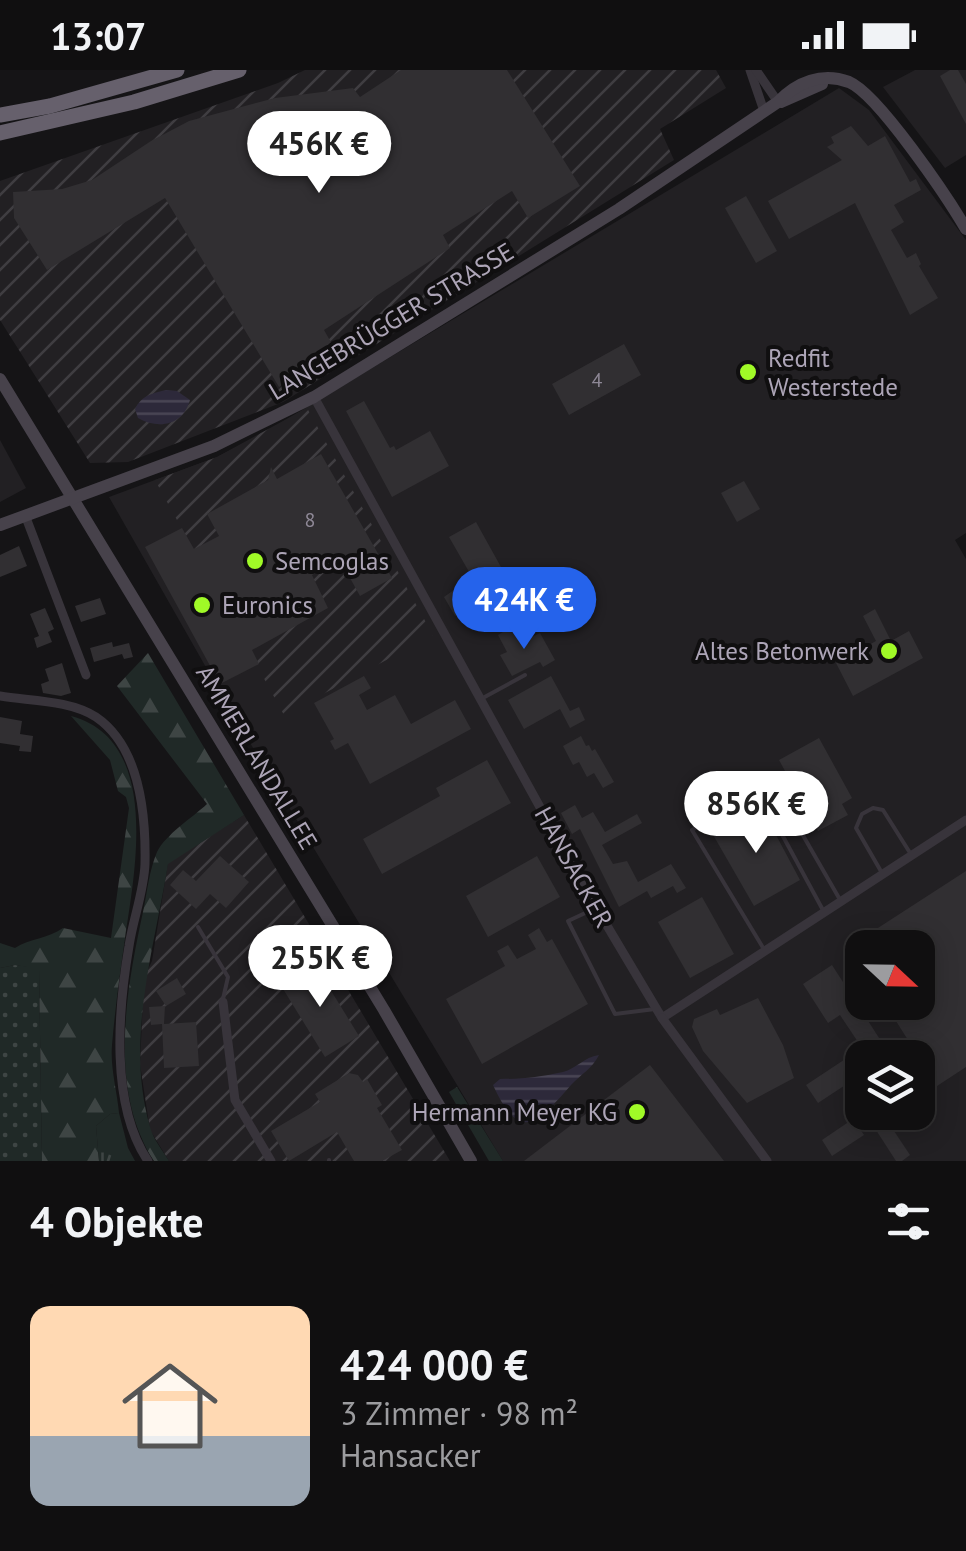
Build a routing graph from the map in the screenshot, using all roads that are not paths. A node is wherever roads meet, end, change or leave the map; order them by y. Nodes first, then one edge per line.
1 (177, 70) edge
2 (240, 70) edge
3 (753, 70) edge
4 (831, 74) edge
5 (778, 102) junction
6 (764, 111) junction
7 (0, 114) edge
8 (0, 132) edge
9 (966, 228) edge
10 (0, 379) edge
11 (314, 397) junction
12 (73, 499) junction
13 (25, 515) junction
14 (0, 525) edge
15 (86, 675) dead end
16 (526, 675) dead end
17 (0, 696) edge
18 (480, 699) junction
19 (793, 818) dead end
20 (966, 820) edge
21 (912, 856) junction
22 (883, 875) junction
23 (841, 902) junction
24 (596, 908) junction
25 (824, 913) junction
26 (198, 927) dead end
27 (766, 951) junction
28 (222, 1002) joint
29 (658, 1013) junction
30 (148, 1161) edge
31 (271, 1161) edge
32 (471, 1161) edge
33 (766, 1161) edge

1 - 7 highway
2 - 8 highway
3 - 5 street
3 - 6 street
4 - 5 street, LANGEBRÜGGER STRASSE
4 - 9 street
5 - 6 street, LANGEBRÜGGER STRASSE
6 - 11 street, LANGEBRÜGGER STRASSE
10 - 12 street, AMMERLANDALLEE
11 - 12 street, LANGEBRÜGGER STRASSE
11 - 18 street, HANSACKER
12 - 13 street, LANGEBRÜGGER STRASSE
12 - 32 street, AMMERLANDALLEE
13 - 14 street, LANGEBRÜGGER STRASSE
13 - 15 street
16 - 18 lane
17 - 30 street
18 - 24 street, HANSACKER
19 - 23 lane
20 - 21 street
21 - 22 street
21 - 22 lane
22 - 23 street
23 - 25 street
24 - 29 street, HANSACKER
24 - 29 lane
25 - 27 street
25 - 27 lane
26 - 28 lane
27 - 29 street
28 - 31 street
29 - 33 street, HANSACKER

